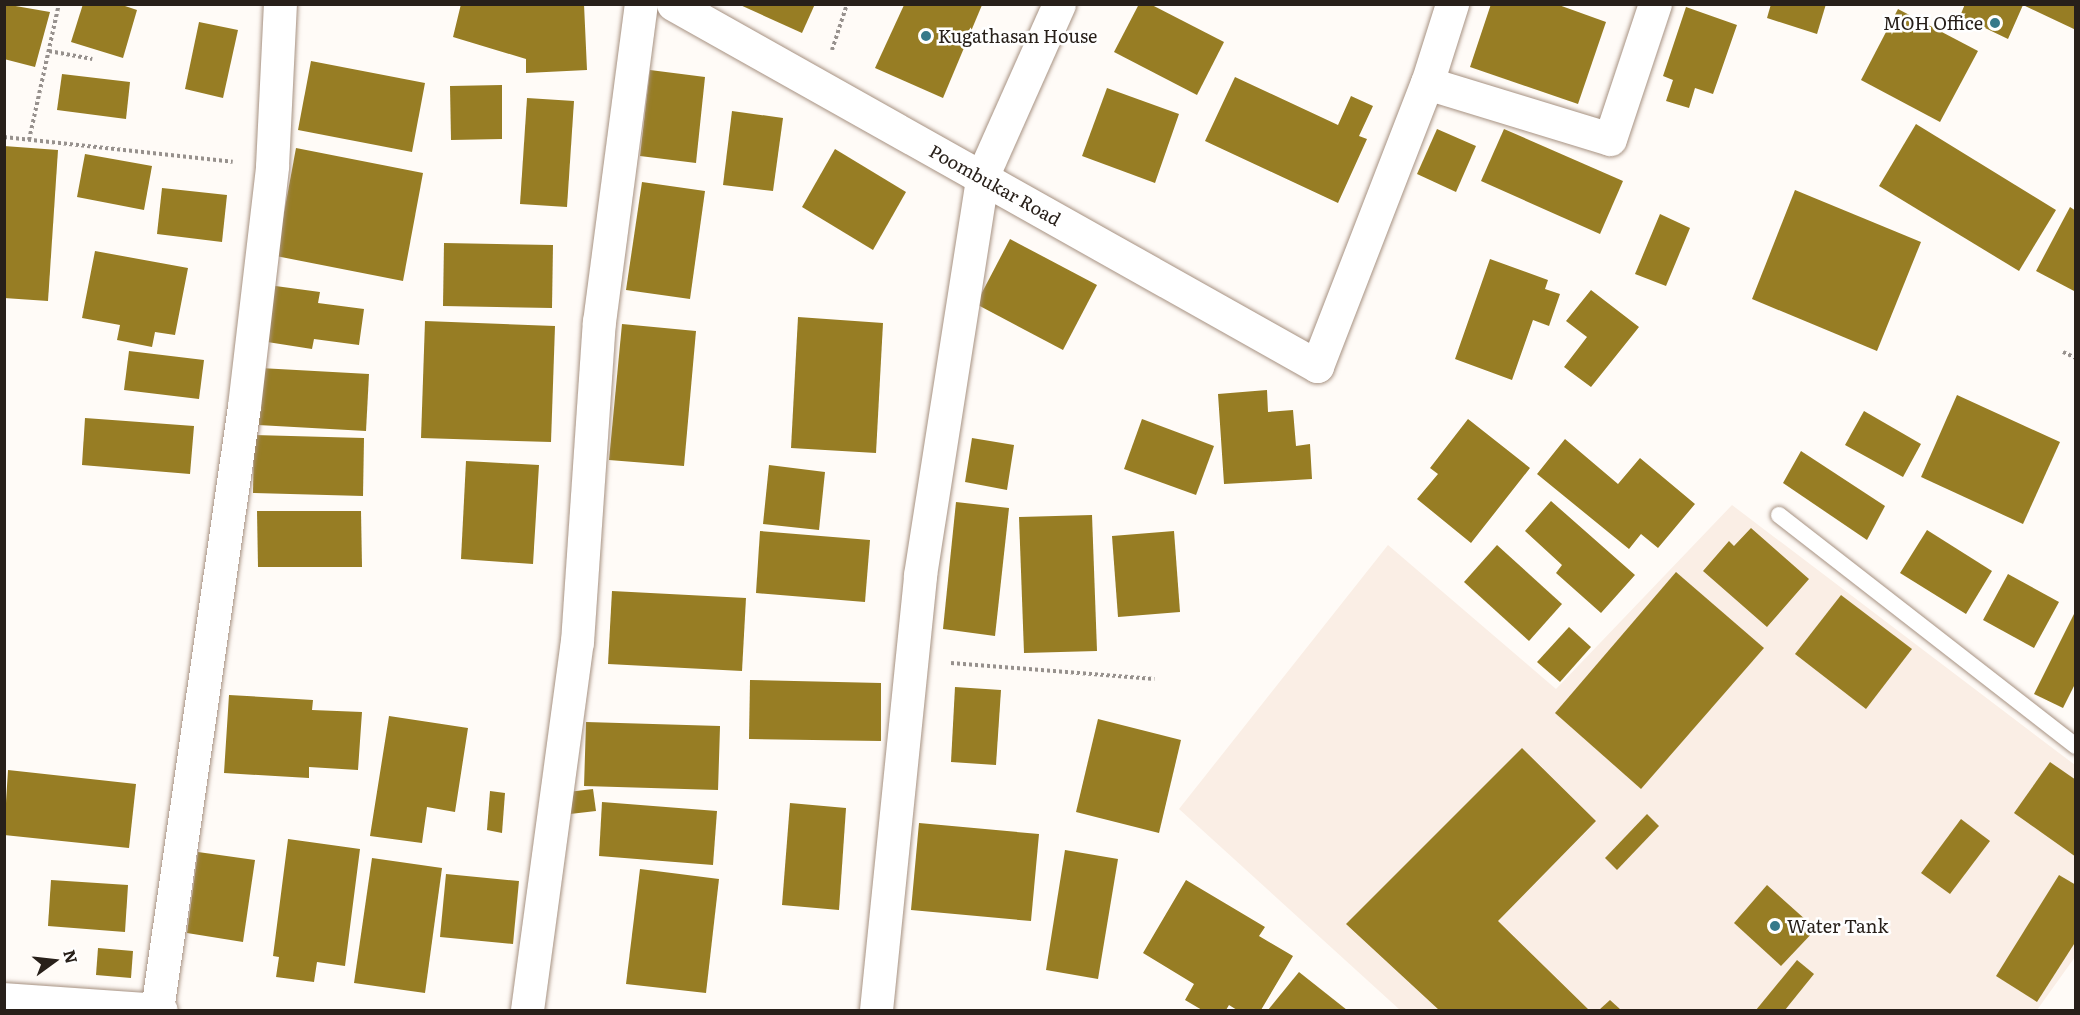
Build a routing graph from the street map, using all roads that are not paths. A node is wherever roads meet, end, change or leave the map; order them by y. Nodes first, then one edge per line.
1 (280, 4) edge
2 (641, 4) edge
3 (673, 4) edge
4 (1059, 4) edge
5 (1452, 4) edge
6 (1655, 4) edge
7 (1427, 83) junction
8 (982, 177) junction
9 (1779, 515) dead end
10 (2076, 746) edge
11 (4, 999) edge
12 (159, 1010) edge
13 (527, 1011) edge
14 (876, 1011) edge

1 - 12 street
2 - 13 street
3 - 8 street, Poombukar Road
4 - 8 street
5 - 7 street
6 - 7 street
7 - 8 street, Poombukar Road
8 - 14 street
9 - 10 lane
11 - 12 street

